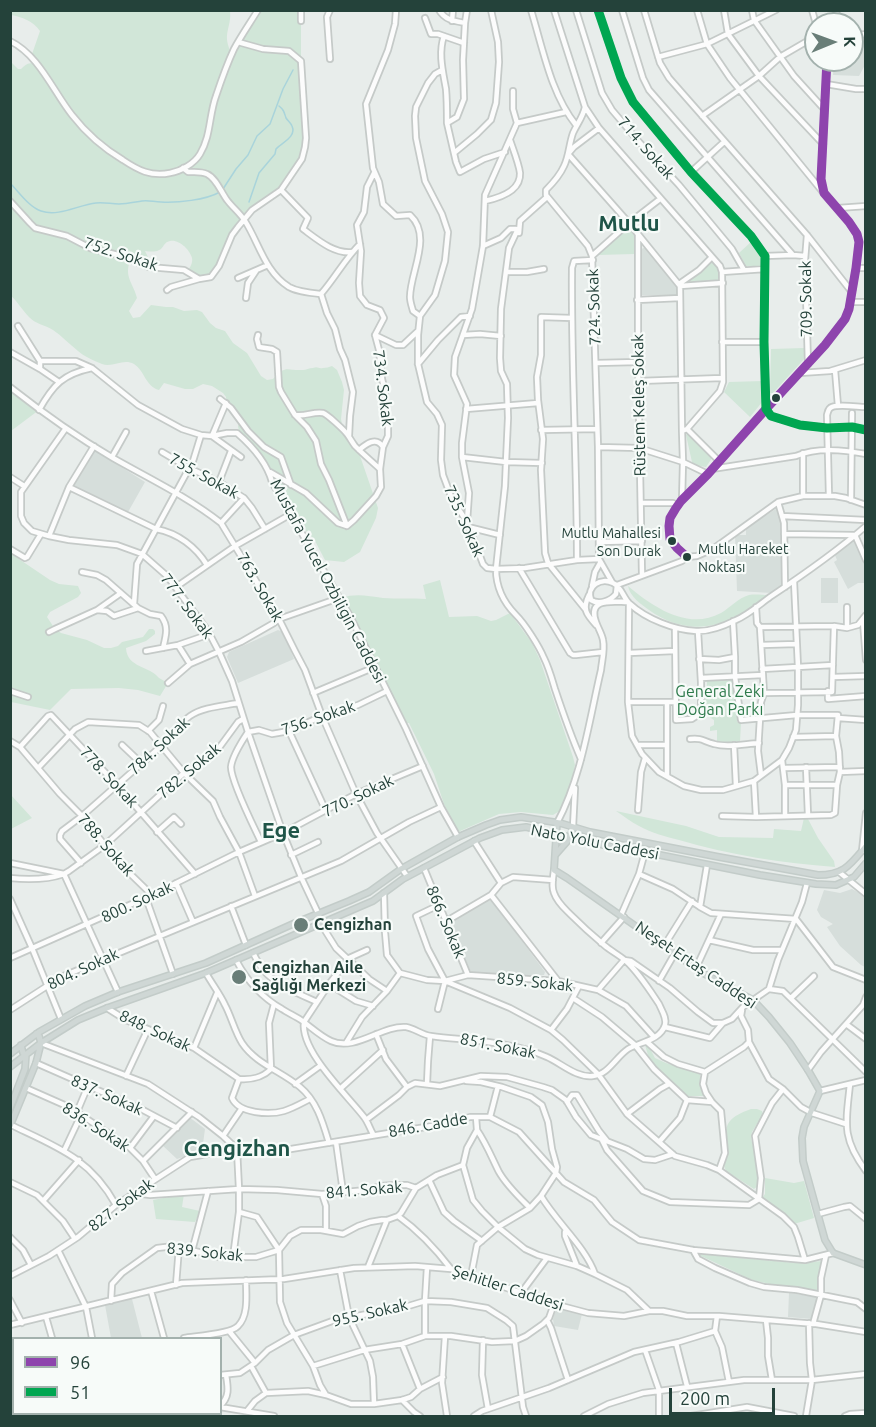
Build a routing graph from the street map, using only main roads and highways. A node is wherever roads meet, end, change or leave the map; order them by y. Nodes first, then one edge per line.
1 (557, 823) junction
2 (573, 827) junction
3 (556, 834) junction
4 (570, 838) junction
5 (864, 849) edge
6 (556, 854) junction
7 (866, 863) edge
8 (36, 1034) junction
9 (41, 1043) junction
10 (21, 1045) junction
11 (10, 1054) edge
12 (26, 1054) junction
13 (10, 1067) edge
14 (10, 1108) edge
15 (11, 1125) edge
16 (866, 1265) edge

1 - 2 main road
1 - 3 main road
1 - 8 main road
2 - 4 main road
2 - 5 main road
3 - 4 main road, Nato Yolu Caddesi
3 - 6 main road
3 - 9 main road, Nato Yolu Caddesi
4 - 6 main road
4 - 7 main road, Nato Yolu Caddesi
6 - 16 main road, Neşet Ertaş Caddesi
8 - 9 main road
8 - 10 main road
9 - 12 main road, Nato Yolu Caddesi
9 - 15 main road
10 - 11 main road
10 - 12 main road
12 - 13 main road, Nato Yolu Caddesi
12 - 14 main road

